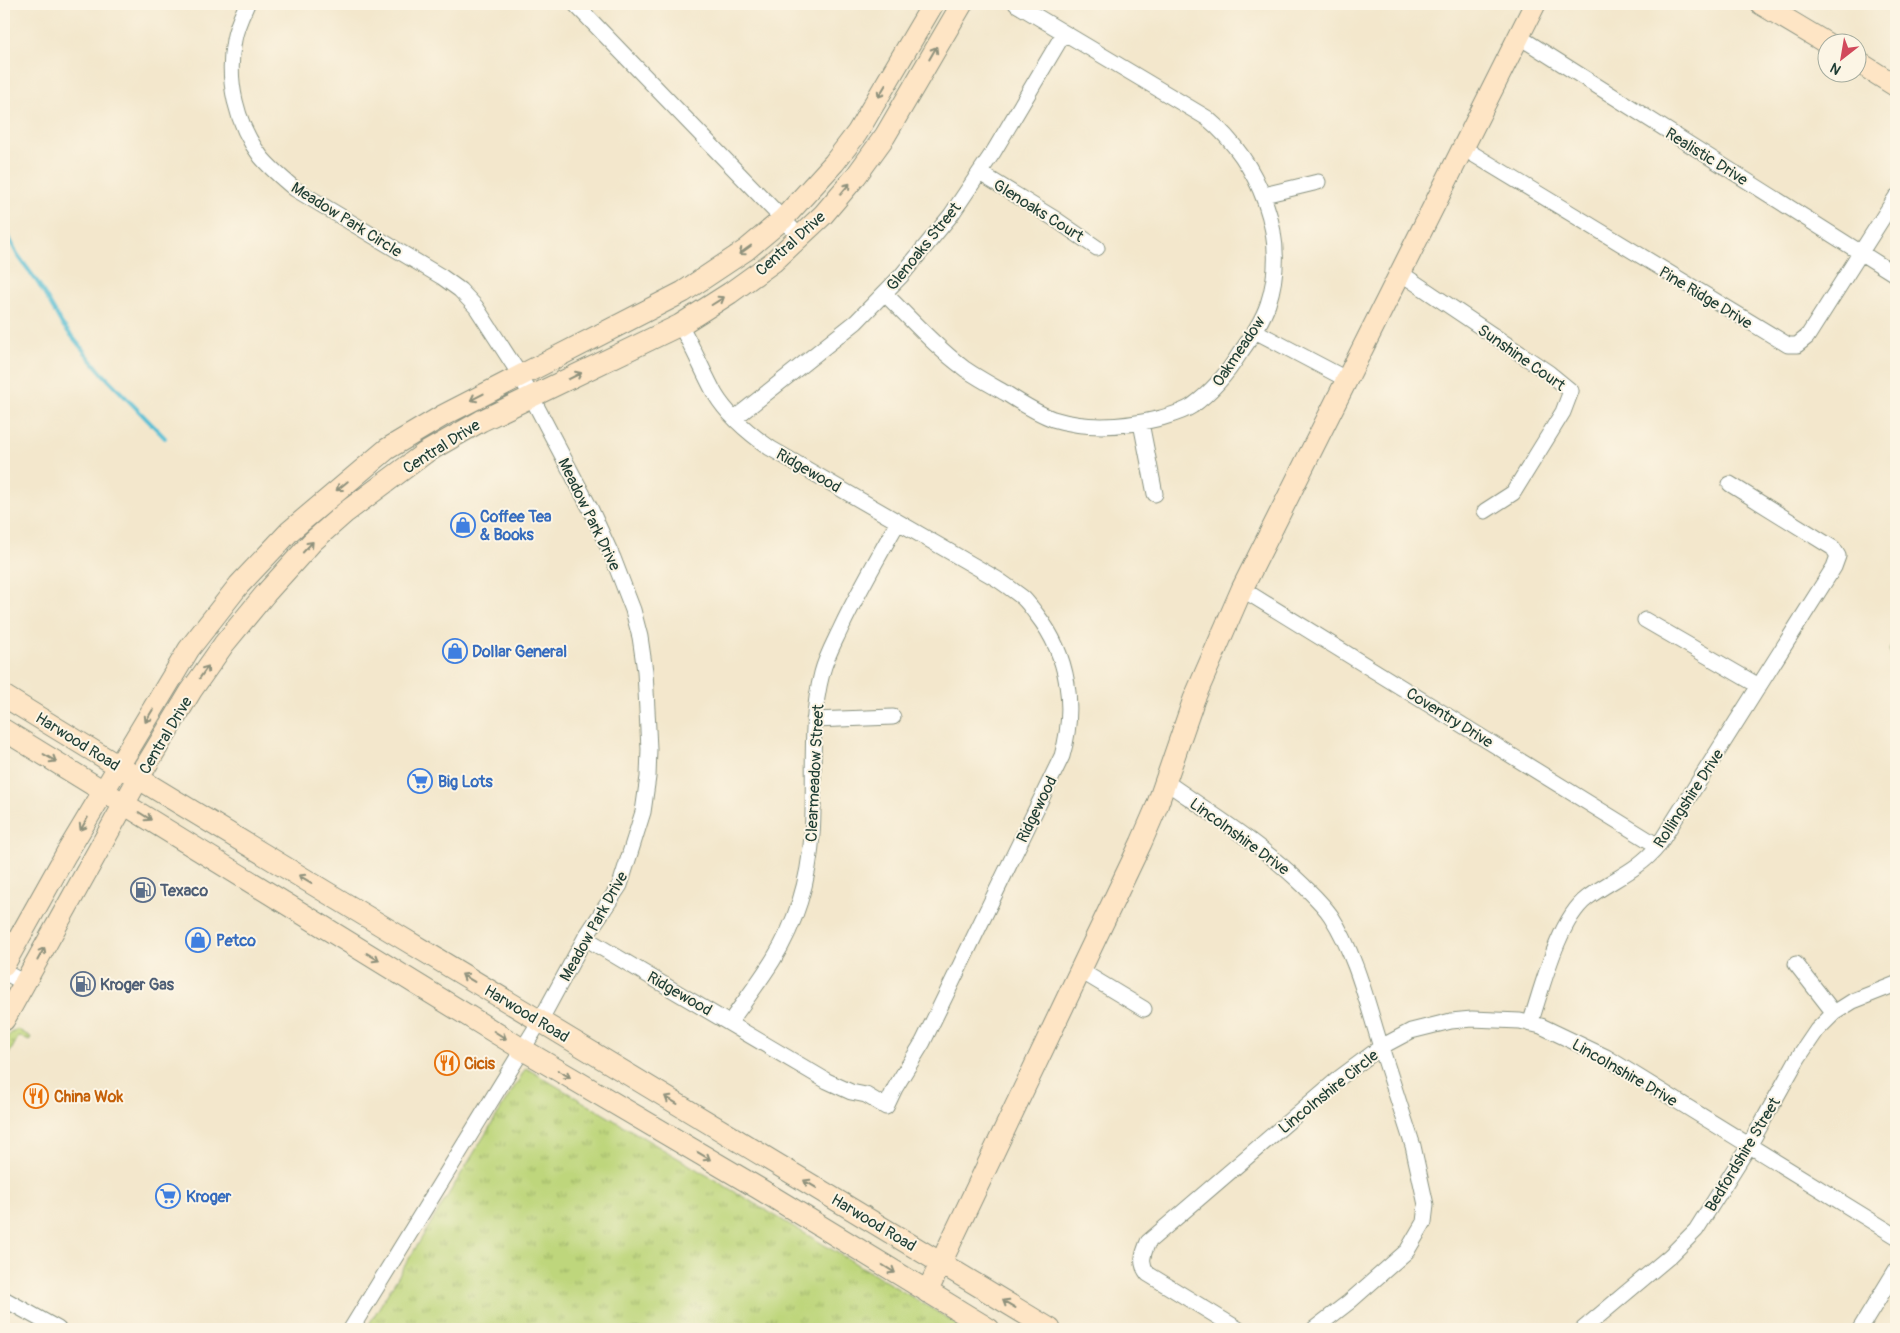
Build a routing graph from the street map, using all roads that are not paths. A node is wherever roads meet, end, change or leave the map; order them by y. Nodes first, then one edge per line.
1 (247, 4) edge
2 (575, 4) edge
3 (933, 4) edge
4 (962, 4) edge
5 (1016, 4) edge
6 (1535, 4) edge
7 (1761, 4) edge
8 (1064, 33) junction
9 (1518, 36) junction
10 (1818, 38) edge
11 (1868, 68) edge
12 (1896, 86) edge
13 (1463, 148) junction
14 (980, 173) junction
15 (1318, 182) dead end
16 (1264, 195) junction
17 (1896, 196) edge
18 (783, 219) junction
19 (800, 237) junction
20 (1098, 248) dead end
21 (1860, 252) junction
22 (1399, 272) junction
23 (1896, 275) edge
24 (885, 294) junction
25 (680, 325) junction
26 (1255, 331) junction
27 (520, 375) junction
28 (1346, 379) junction
29 (531, 397) junction
30 (735, 418) junction
31 (1141, 423) junction
32 (381, 454) junction
33 (396, 474) junction
34 (1730, 484) dead end
35 (1155, 494) dead end
36 (1485, 511) dead end
37 (898, 522) junction
38 (1242, 589) junction
39 (230, 597) junction
40 (249, 613) junction
41 (1645, 620) dead end
42 (1759, 686) junction
43 (4, 696) edge
44 (893, 717) dead end
45 (814, 720) junction
46 (4, 730) edge
47 (118, 767) junction
48 (138, 779) junction
49 (1166, 782) junction
50 (103, 791) junction
51 (124, 804) junction
52 (1658, 846) junction
53 (346, 904) junction
54 (331, 932) junction
55 (585, 938) junction
56 (1796, 964) dead end
57 (4, 965) edge
58 (1081, 971) junction
59 (4, 972) edge
60 (25, 983) junction
61 (1896, 984) edge
62 (1144, 1009) dead end
63 (1834, 1013) junction
64 (4, 1020) edge
65 (540, 1021) junction
66 (730, 1022) junction
67 (1530, 1024) junction
68 (1381, 1047) junction
69 (522, 1049) junction
70 (1749, 1146) junction
71 (1896, 1236) edge
72 (940, 1262) junction
73 (1896, 1270) edge
74 (927, 1292) junction
75 (5, 1303) edge
76 (58, 1329) edge
77 (350, 1329) edge
78 (989, 1329) edge
79 (1050, 1329) edge
80 (1238, 1329) edge
81 (1314, 1329) edge
82 (1583, 1329) edge
83 (1860, 1329) edge

1 - 27 street, Meadow Park Circle
2 - 18 street
3 -> 18 main road, Central Drive
19 -> 4 main road, Central Drive
5 - 8 street, Oakmeadow
6 - 9 main road
7 - 10 main road
8 - 14 street, Glenoaks Street
8 - 16 street, Oakmeadow
9 - 13 main road
9 - 21 street, Realistic Drive
11 - 12 main road
13 - 21 street, Pine Ridge Drive
13 - 22 main road
14 - 20 street, Glenoaks Court
14 - 24 street, Glenoaks Street
15 - 16 street
16 - 26 street, Oakmeadow
17 - 21 street, Pine Ridge Drive
18 - 19 street
18 -> 27 main road, Central Drive
25 -> 19 main road, Central Drive
21 - 23 street, Realistic Drive
22 - 28 main road
22 - 36 street, Sunshine Court
24 - 30 street, Glenoaks Street
24 - 31 street, Oakmeadow
29 -> 25 main road, Central Drive
25 - 30 street, Ridgewood
26 - 28 street
26 - 31 street, Oakmeadow
27 - 29 street, Meadow Park Drive
27 -> 32 main road, Central Drive
28 - 38 main road
29 - 33 main road, Central Drive
29 - 55 street, Meadow Park Drive
30 - 37 street, Ridgewood
31 - 35 street
32 - 33 main road
32 -> 39 main road, Central Drive
40 -> 33 main road, Central Drive
34 - 42 street, Rollingshire Drive
37 - 45 street, Clearmeadow Street
37 - 66 street, Ridgewood
38 - 49 main road
38 - 52 street, Coventry Drive
39 - 40 main road
39 -> 47 main road, Central Drive
48 -> 40 main road, Central Drive
41 - 42 street
42 - 52 street, Rollingshire Drive
43 - 47 main road, Harwood Road
44 - 45 street
45 - 66 street, Clearmeadow Street
46 -> 50 main road, Harwood Road
47 - 48 main road, Harwood Road
47 - 50 main road, Central Drive
48 - 51 main road, Central Drive
53 -> 48 main road, Harwood Road
49 - 58 main road
49 - 68 street, Lincolnshire Drive
50 - 51 main road, Harwood Road
50 -> 57 main road, Central Drive
51 -> 54 main road, Harwood Road
60 -> 51 main road, Central Drive
52 - 67 street, Rollingshire Drive
53 - 54 main road
65 -> 53 main road, Harwood Road
54 -> 69 main road, Harwood Road
55 - 65 street, Meadow Park Drive
55 - 66 street, Ridgewood
56 - 63 street
58 - 62 street
58 - 72 main road
59 - 60 street
60 - 64 main road, Central Drive
61 - 63 street, Bedfordshire Street
63 - 70 street, Bedfordshire Street
65 - 69 street, Meadow Park Drive
72 -> 65 main road, Harwood Road
67 - 68 street, Lincolnshire Drive
67 - 70 street, Lincolnshire Drive
68 - 80 street, Lincolnshire Circle
68 - 81 street, Lincolnshire Circle
69 -> 74 main road, Harwood Road
69 - 77 street, Meadow Park Drive
70 - 71 street, Lincolnshire Drive
70 - 82 street, Bedfordshire Street
72 - 74 main road
79 -> 72 main road, Harwood Road
73 - 83 street
74 - 78 main road, Harwood Road
75 - 76 street

